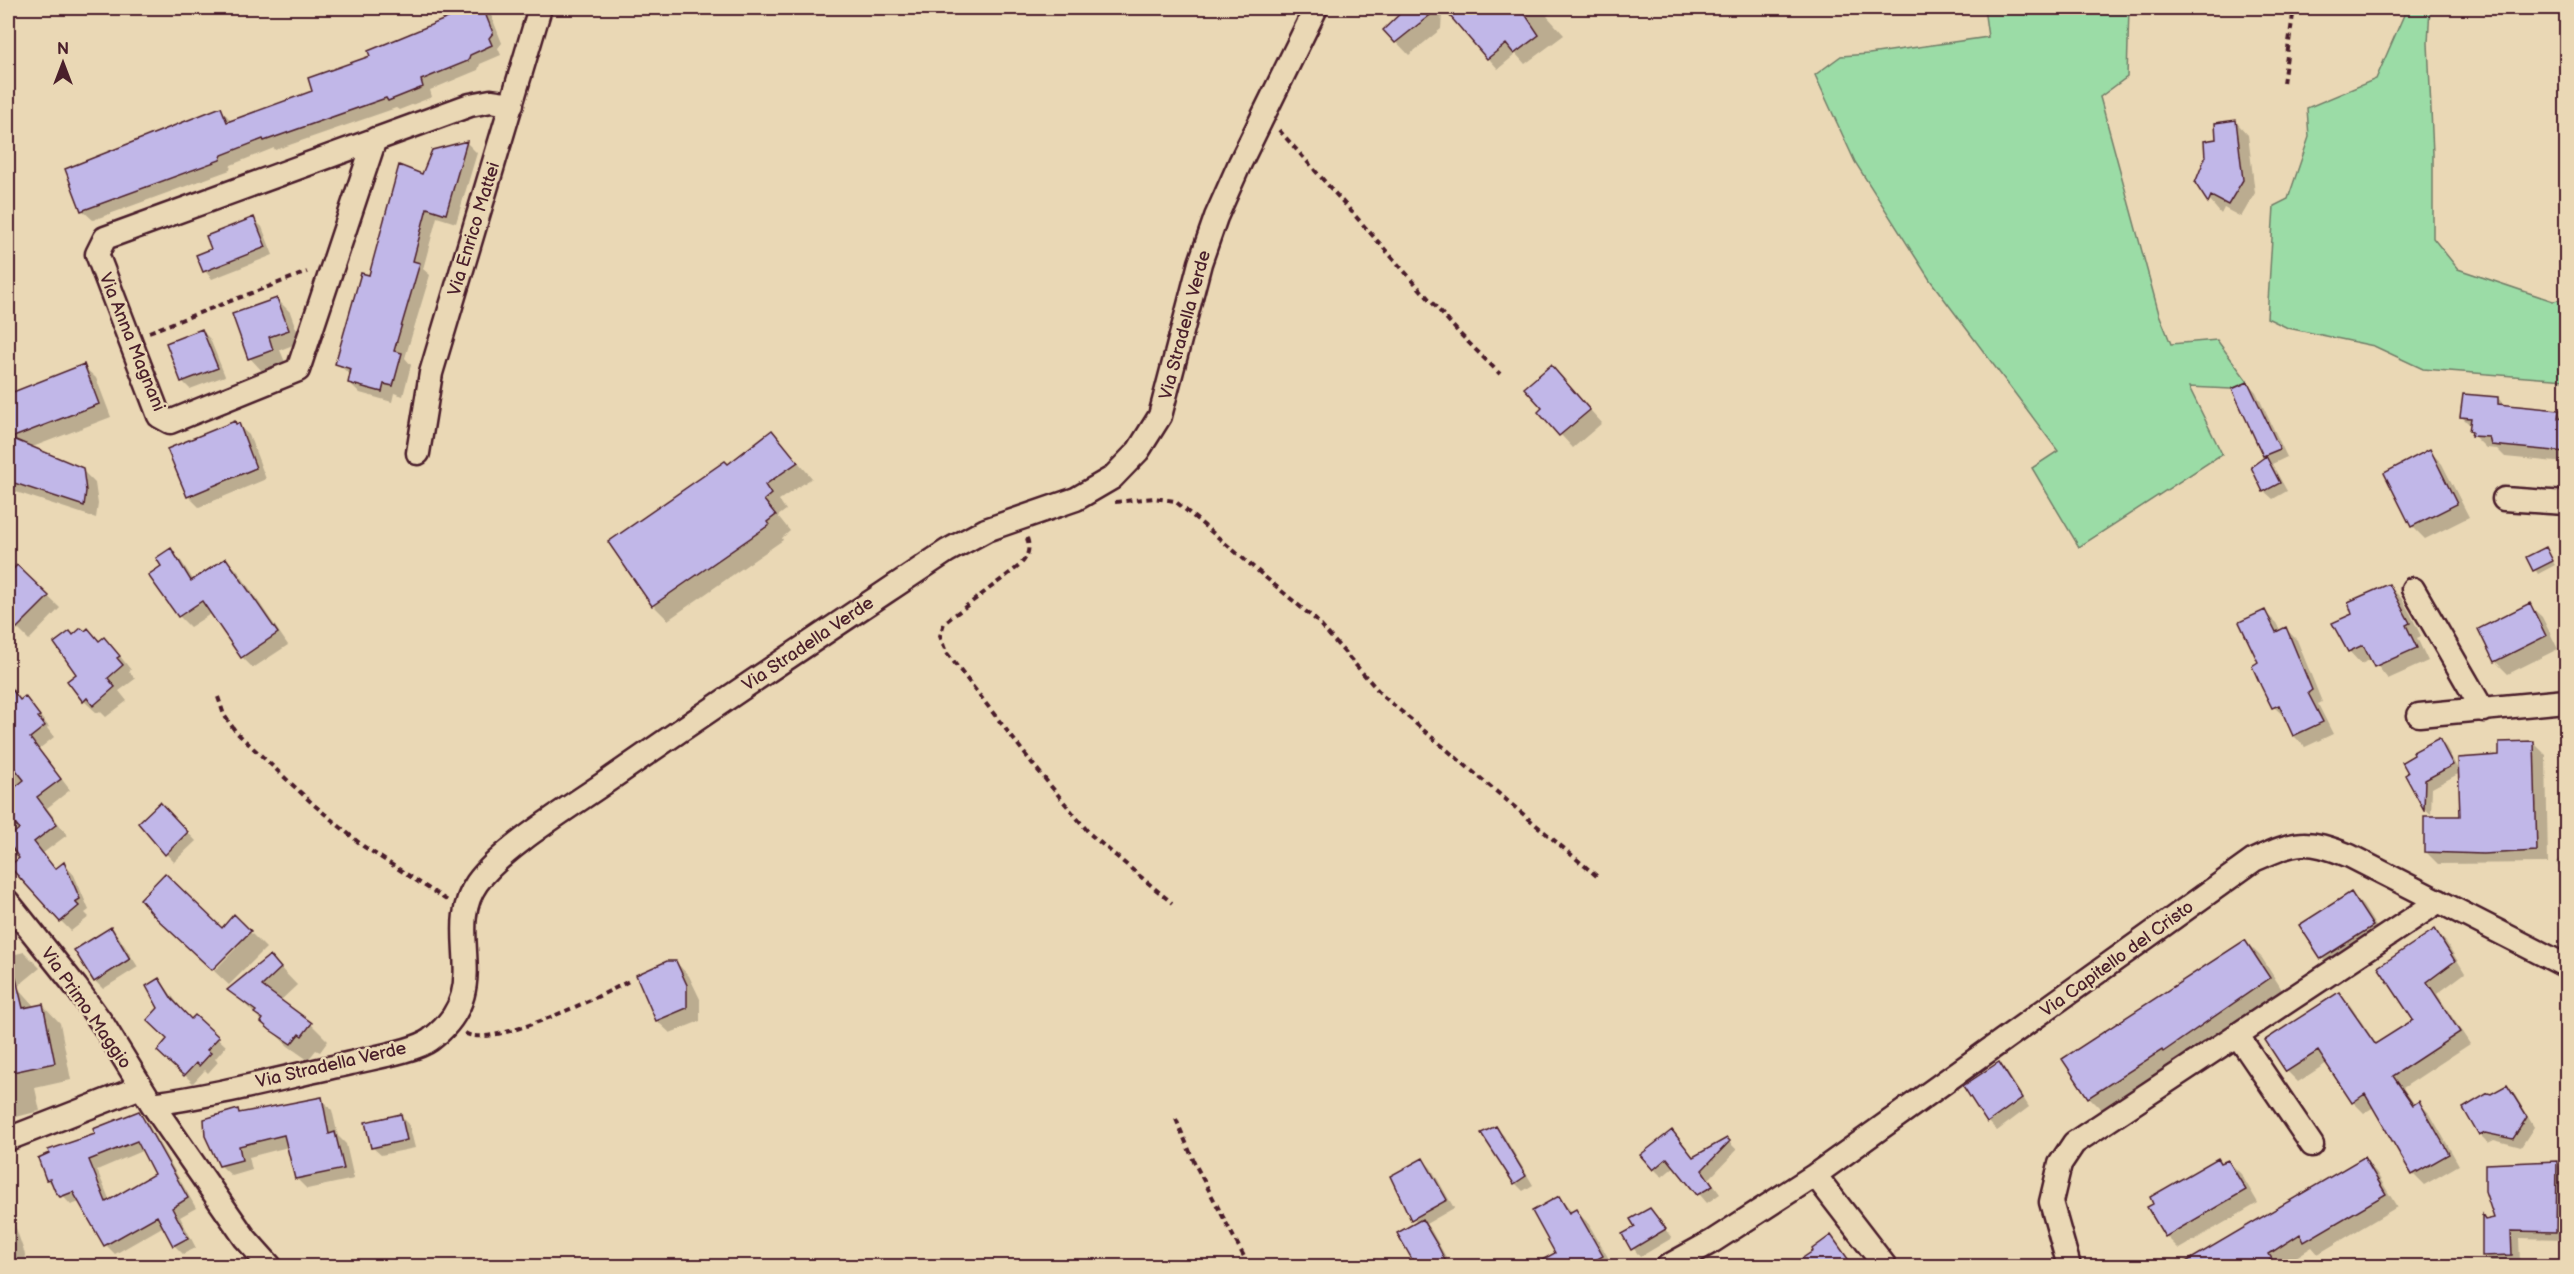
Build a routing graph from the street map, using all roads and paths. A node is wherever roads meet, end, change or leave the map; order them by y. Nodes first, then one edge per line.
1 (540, 8) edge
2 (1316, 8) edge
3 (2294, 8) edge
4 (2283, 83) dead end
5 (512, 104) junction
6 (1267, 108) junction
7 (375, 139) junction
8 (337, 152) junction
9 (359, 183) junction
10 (331, 273) junction
11 (130, 339) junction
12 (1500, 375) dead end
13 (418, 453) dead end
14 (2504, 499) dead end
15 (1109, 502) dead end
16 (2566, 503) edge
17 (1021, 517) junction
18 (2413, 589) dead end
19 (218, 697) dead end
20 (2566, 700) edge
21 (2483, 710) junction
22 (2419, 715) dead end
23 (1599, 878) dead end
24 (2439, 901) junction
25 (8, 902) edge
26 (1172, 903) dead end
27 (465, 910) junction
28 (2566, 966) edge
29 (629, 981) dead end
30 (449, 1023) junction
31 (2238, 1036) junction
32 (146, 1096) junction
33 (1176, 1119) dead end
34 (8, 1139) edge
35 (2312, 1145) dead end
36 (1815, 1175) junction
37 (270, 1266) edge
38 (1249, 1266) edge
39 (1668, 1266) edge
40 (1885, 1266) edge
41 (2069, 1266) edge

1 - 5 street, Via Enrico Mattei
2 - 6 street, Via Stradella Verde
3 - 4 path
5 - 7 street, Via Anna Magnani
5 - 13 street, Via Enrico Mattei
6 - 12 path
6 - 17 street, Via Stradella Verde
7 - 8 street, Via Anna Magnani
7 - 9 street, Via Anna Magnani
8 - 9 street
8 - 11 street, Via Anna Magnani
9 - 10 street, Via Anna Magnani
10 - 11 path
10 - 11 street, Via Anna Magnani
14 - 16 street
15 - 23 path
17 - 26 path
17 - 27 street, Via Stradella Verde
18 - 21 street
19 - 27 path
20 - 21 street
21 - 22 street
24 - 28 street, Via Capitello del Cristo
24 - 31 street
24 - 36 street, Via Capitello del Cristo
25 - 32 street, Via Primo Maggio
27 - 30 street, Via Stradella Verde
29 - 30 path
30 - 32 street, Via Stradella Verde
31 - 35 street
31 - 41 street
32 - 34 street, Via Primo Maggio
32 - 37 street, Via Primo Maggio
33 - 38 path
36 - 39 street, Via Capitello del Cristo
36 - 40 street

